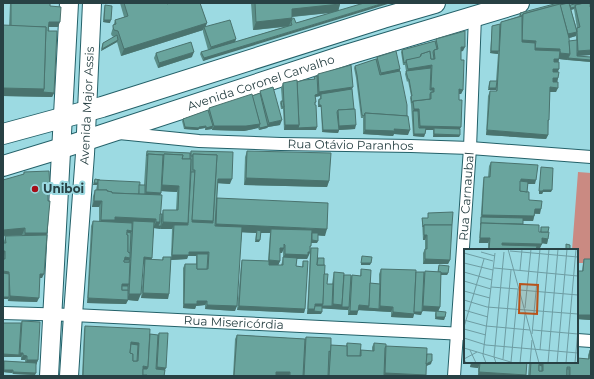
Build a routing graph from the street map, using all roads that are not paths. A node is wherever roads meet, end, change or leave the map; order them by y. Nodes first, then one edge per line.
1 (69, 3) edge
2 (92, 3) edge
3 (435, 3) edge
4 (519, 3) edge
5 (475, 16) junction
6 (87, 111) junction
7 (63, 117) junction
8 (7, 131) edge
9 (110, 132) junction
10 (86, 140) junction
11 (62, 148) junction
12 (470, 148) junction
13 (591, 157) edge
14 (3, 166) edge
15 (465, 249) edge
16 (464, 272) edge
17 (3, 313) edge
18 (53, 315) junction
19 (72, 315) junction
20 (461, 334) edge
21 (578, 340) edge
22 (591, 341) edge
23 (49, 376) edge
24 (69, 376) edge
25 (454, 376) edge

1 - 7 street, Avenida Major Assis
2 - 6 street, Avenida Major Assis
3 - 6 main road, Avenida Coronel Carvalho
4 - 5 main road, Avenida Coronel Carvalho
5 - 9 main road, Avenida Coronel Carvalho
5 - 12 street, Rua Carnaubal
6 - 7 main road, Avenida Coronel Carvalho
6 - 10 street, Avenida Major Assis
7 - 8 main road, Avenida Coronel Carvalho
7 - 11 street, Avenida Major Assis
9 - 10 main road, Avenida Coronel Carvalho
9 - 12 street, Rua Otávio Paranhos
10 - 11 main road, Avenida Coronel Carvalho
10 - 19 street, Avenida Major Assis
11 - 14 main road, Avenida Coronel Carvalho
11 - 18 street, Avenida Major Assis
12 - 13 street, Rua Otávio Paranhos
12 - 15 street, Rua Carnaubal
16 - 20 street, Rua Carnaubal
17 - 18 street, Rua Misericórdia
18 - 19 street, Rua Misericórdia
18 - 23 street, Avenida Major Assis
19 - 20 street, Rua Misericórdia
19 - 24 street, Avenida Major Assis
20 - 25 street, Rua Carnaubal
21 - 22 street

